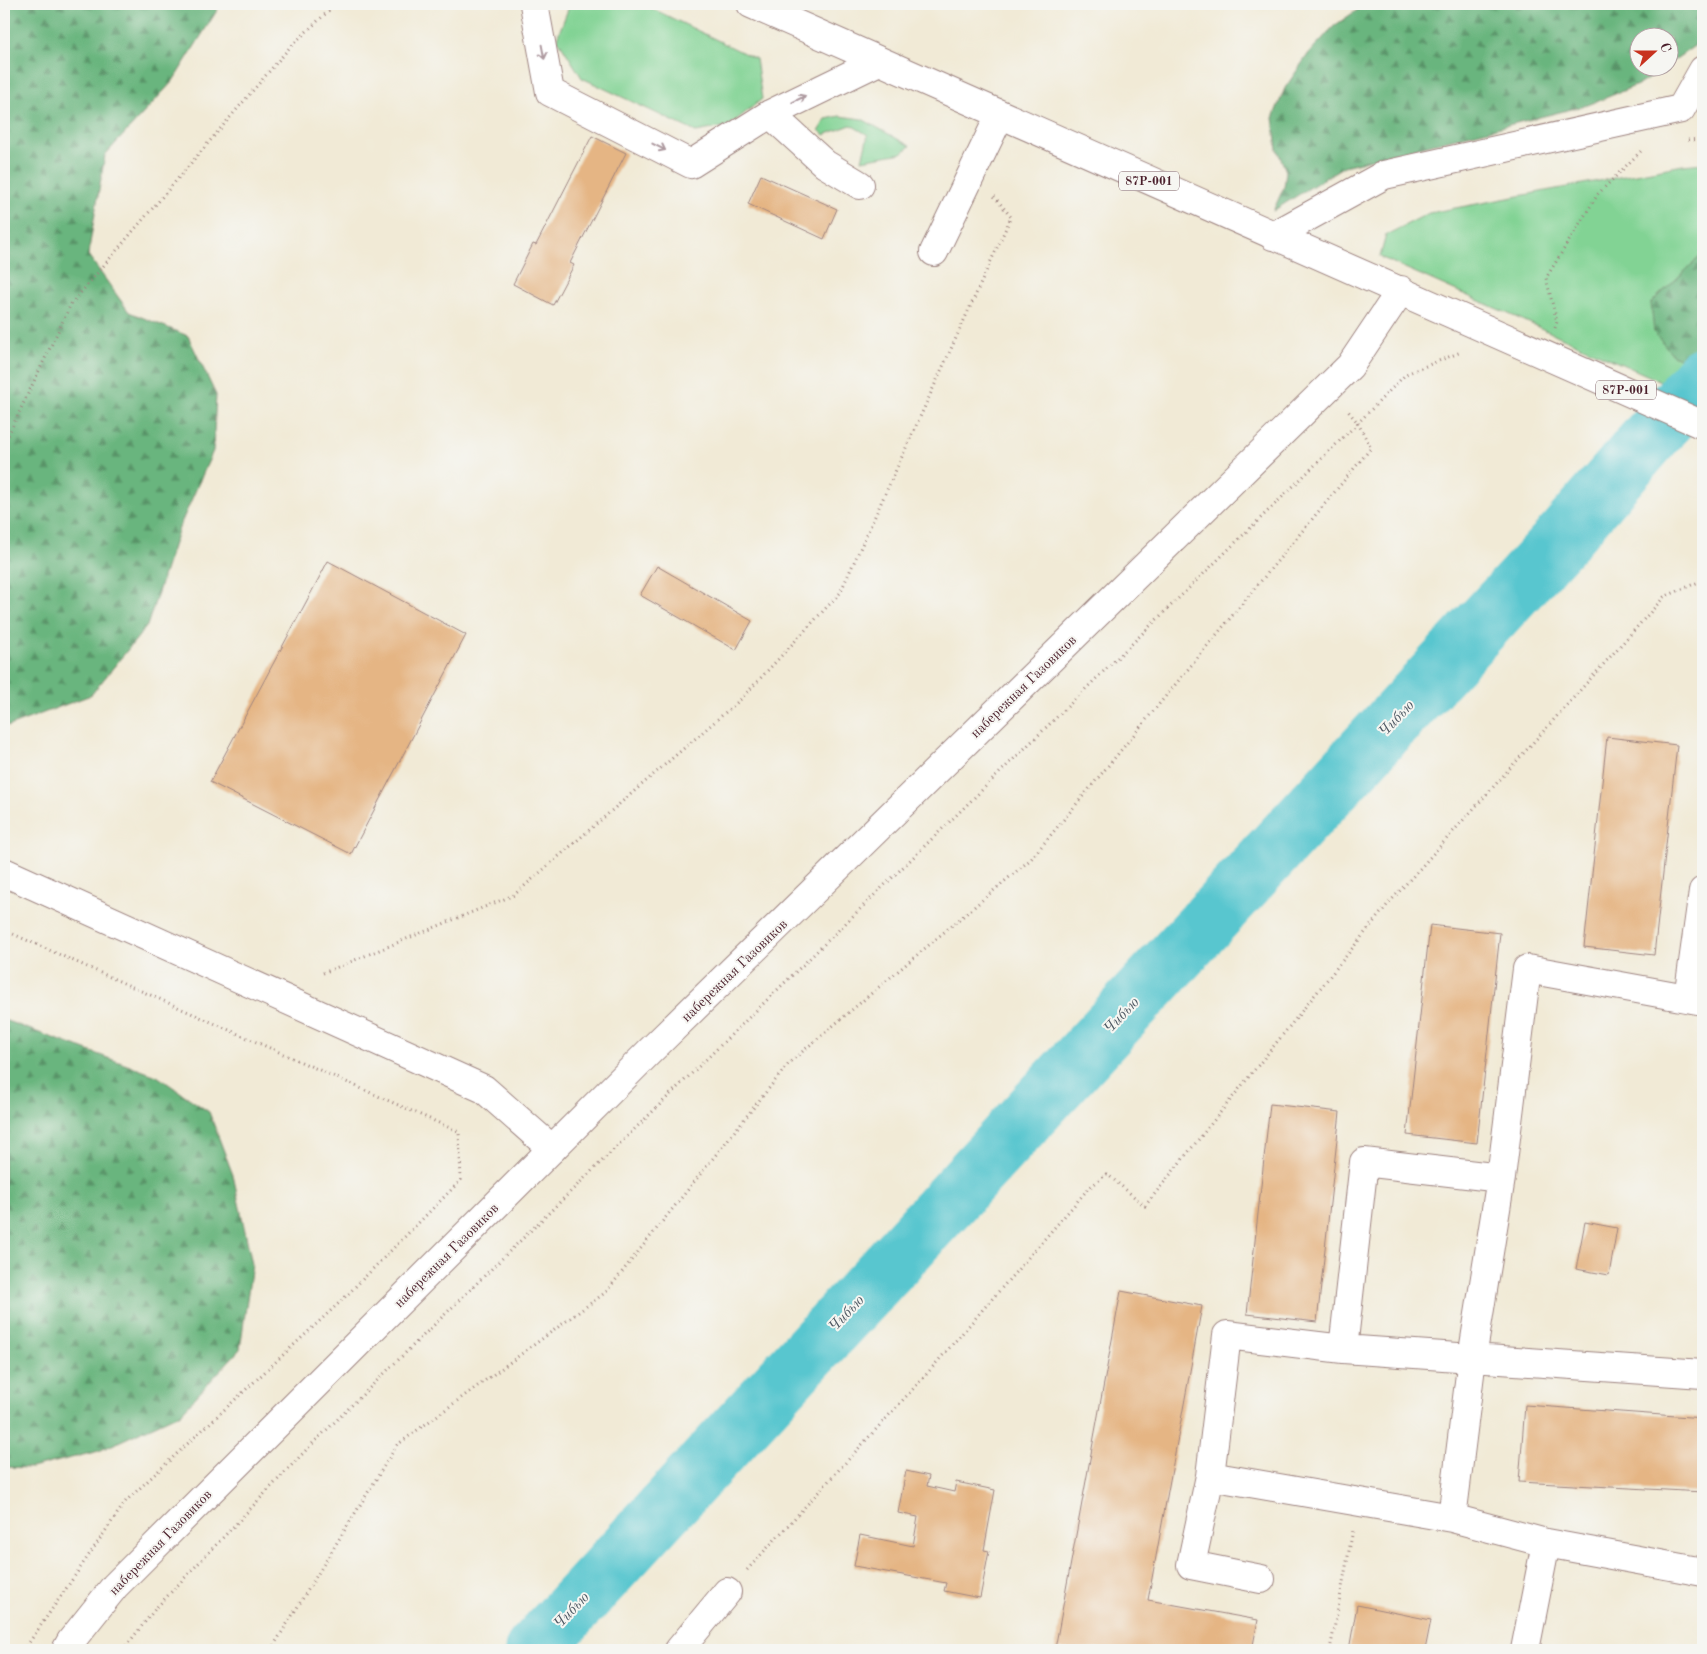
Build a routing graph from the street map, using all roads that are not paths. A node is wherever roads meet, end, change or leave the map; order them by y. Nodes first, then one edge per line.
1 (534, 4) edge
2 (751, 4) edge
3 (879, 61) junction
4 (1703, 70) edge
5 (1692, 110) edge
6 (770, 114) junction
7 (1000, 115) junction
8 (860, 185) dead end
9 (1273, 236) junction
10 (934, 252) dead end
11 (1401, 290) junction
12 (1703, 425) edge
13 (4, 872) edge
14 (1703, 892) edge
15 (1695, 999) edge
16 (552, 1149) junction
17 (1501, 1178) junction
18 (1343, 1348) junction
19 (1472, 1358) junction
20 (1703, 1374) edge
21 (1210, 1476) junction
22 (1452, 1518) junction
23 (1546, 1543) junction
24 (1703, 1572) edge
25 (1261, 1579) dead end
26 (727, 1592) road end
27 (66, 1650) edge
28 (679, 1650) edge
29 (1526, 1650) edge

1 -> 6 main road
2 - 3 main road, 87Р-001
6 -> 3 main road
3 - 7 main road, 87Р-001
4 - 5 main road
5 - 9 main road
6 - 8 main road
7 - 9 main road, 87Р-001
7 - 10 main road
9 - 11 main road, 87Р-001
11 - 12 main road, 87Р-001
11 - 16 main road, набережная Газовиков
13 - 16 main road
14 - 15 main road
15 - 17 main road
16 - 27 main road, набережная Газовиков
17 - 18 main road
17 - 19 main road
18 - 19 main road
18 - 21 main road
19 - 20 main road
19 - 22 main road
21 - 22 main road
21 - 25 main road
22 - 23 main road
23 - 24 main road
23 - 29 main road
26 - 28 main road

